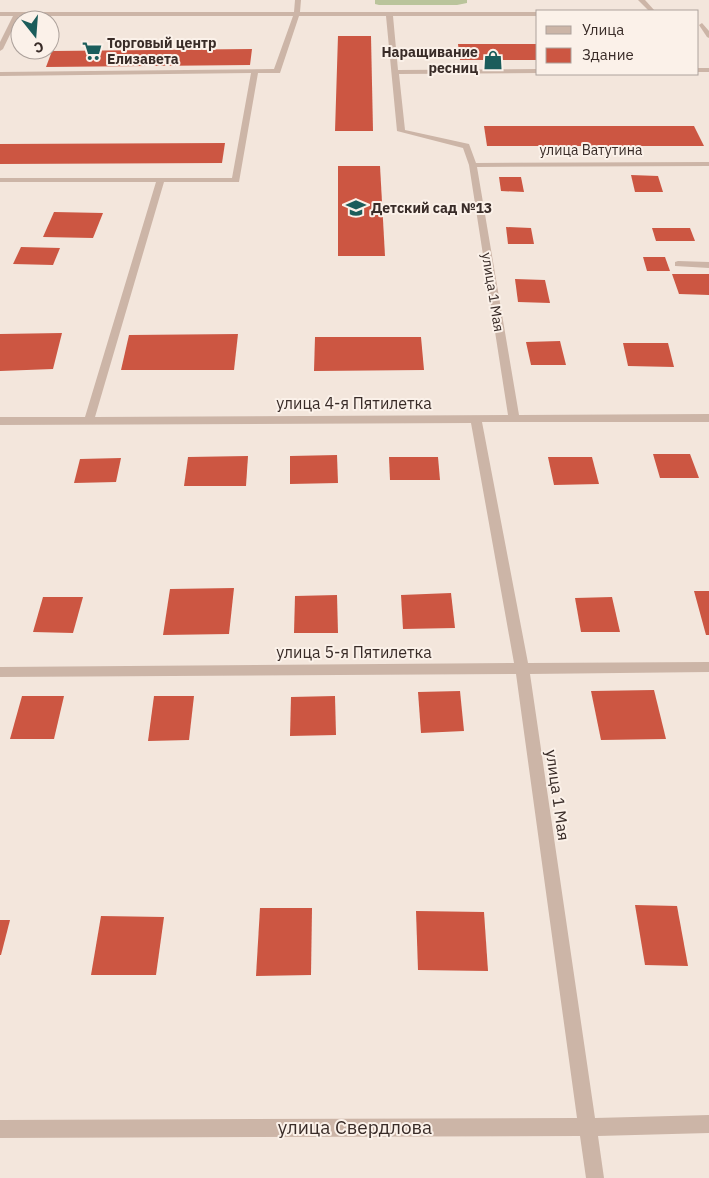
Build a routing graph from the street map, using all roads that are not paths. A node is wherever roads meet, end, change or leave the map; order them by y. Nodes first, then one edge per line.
1 (298, 0) edge
2 (641, 0) edge
3 (651, 10) edge
4 (297, 13) junction
5 (390, 13) junction
6 (60, 14) edge
7 (536, 14) edge
8 (703, 25) edge
9 (10, 28) edge
10 (709, 36) edge
11 (0, 49) edge
12 (256, 71) junction
13 (536, 71) edge
14 (395, 72) junction
15 (0, 74) edge
16 (709, 164) edge
17 (473, 165) junction
18 (0, 180) edge
19 (161, 180) junction
20 (678, 264) dead end
21 (709, 265) edge
22 (476, 418) junction
23 (514, 418) junction
24 (709, 418) edge
25 (89, 420) junction
26 (0, 421) edge
27 (709, 667) edge
28 (522, 668) junction
29 (0, 672) edge
30 (709, 1124) edge
31 (588, 1127) junction
32 (0, 1129) edge
33 (596, 1178) edge

1 - 4 street
2 - 3 street
4 - 5 street
4 - 6 street
4 - 12 street
5 - 7 street
5 - 14 street
8 - 10 street
9 - 11 street
12 - 15 street
12 - 19 street
13 - 14 street
14 - 17 street
16 - 17 street, улица Ватутина
17 - 23 street, улица 1 Мая
18 - 19 street
19 - 25 street
20 - 21 street
22 - 23 street, улица 4-я Пятилетка
22 - 25 street, улица 4-я Пятилетка
22 - 28 street, улица 1 Мая
23 - 24 street, улица 4-я Пятилетка
25 - 26 street, улица 4-я Пятилетка
27 - 28 street, улица 5-я Пятилетка
28 - 29 street, улица 5-я Пятилетка
28 - 31 street, улица 1 Мая
30 - 31 street, улица Свердлова
31 - 32 street, улица Свердлова
31 - 33 street, улица 1 Мая

